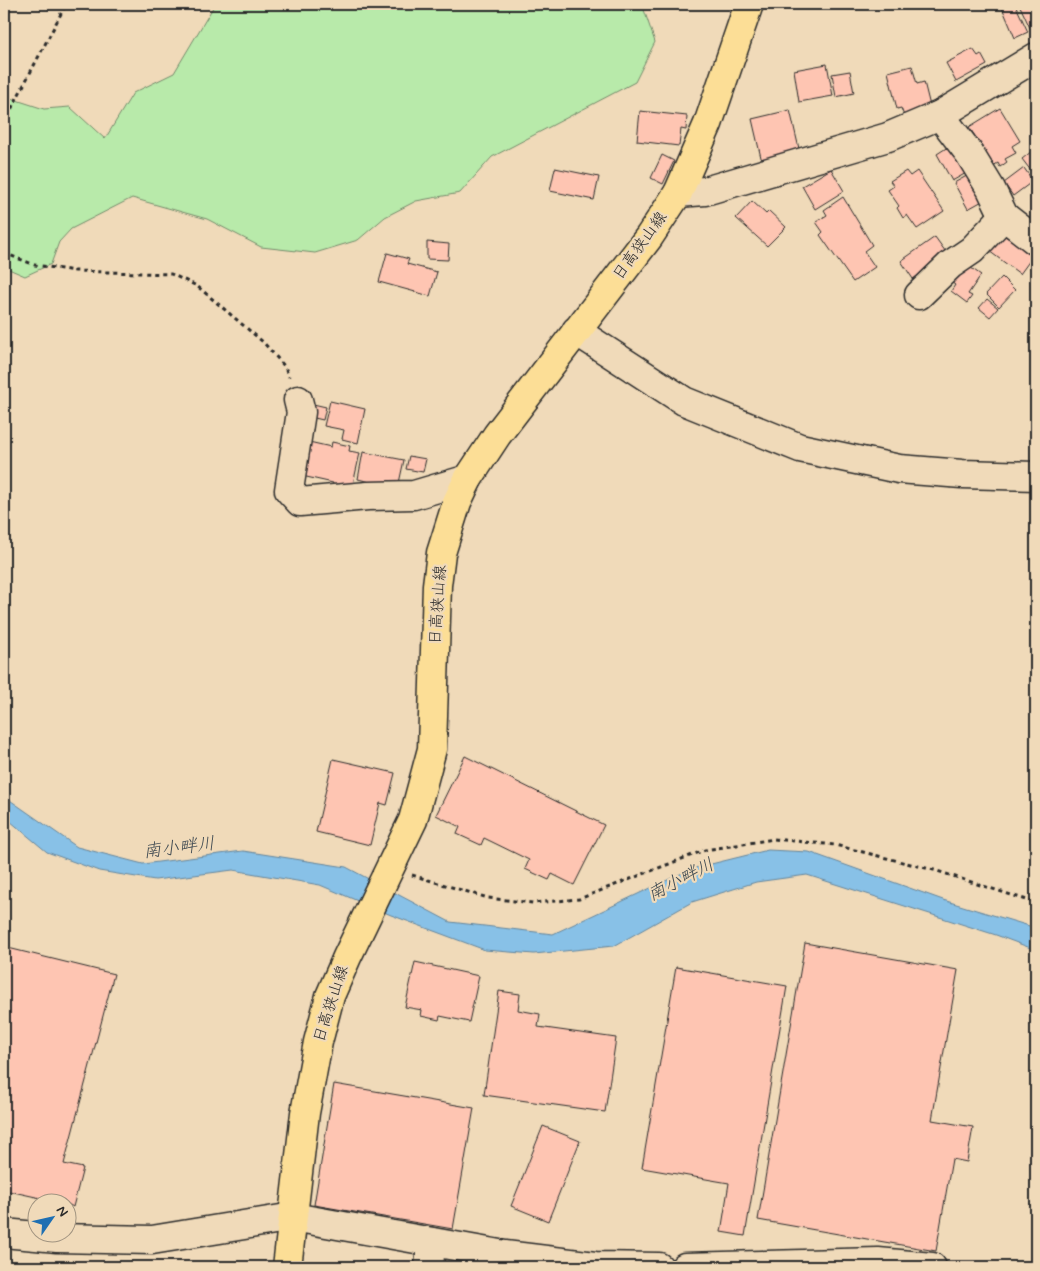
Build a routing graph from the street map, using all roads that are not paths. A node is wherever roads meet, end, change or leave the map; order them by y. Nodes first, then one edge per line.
1 (749, 4) edge
2 (1036, 57) edge
3 (940, 115) junction
4 (678, 193) junction
5 (1004, 216) junction
6 (1036, 241) edge
7 (919, 295) dead end
8 (576, 331) junction
9 (298, 400) road end
10 (1036, 476) edge
11 (468, 479) junction
12 (293, 1217) junction
13 (4, 1233) edge
14 (430, 1255) edge
15 (287, 1267) edge
16 (659, 1267) edge
17 (685, 1267) edge
18 (932, 1267) edge

1 - 4 main road, 日高狭山線
2 - 3 street
3 - 4 street
3 - 5 street
4 - 8 main road, 日高狭山線
5 - 6 street
5 - 7 street
8 - 10 street
8 - 11 main road, 日高狭山線
9 - 11 street
11 - 12 main road, 日高狭山線
12 - 13 street
12 - 14 street
12 - 15 main road, 日高狭山線
14 - 16 street
17 - 18 street

